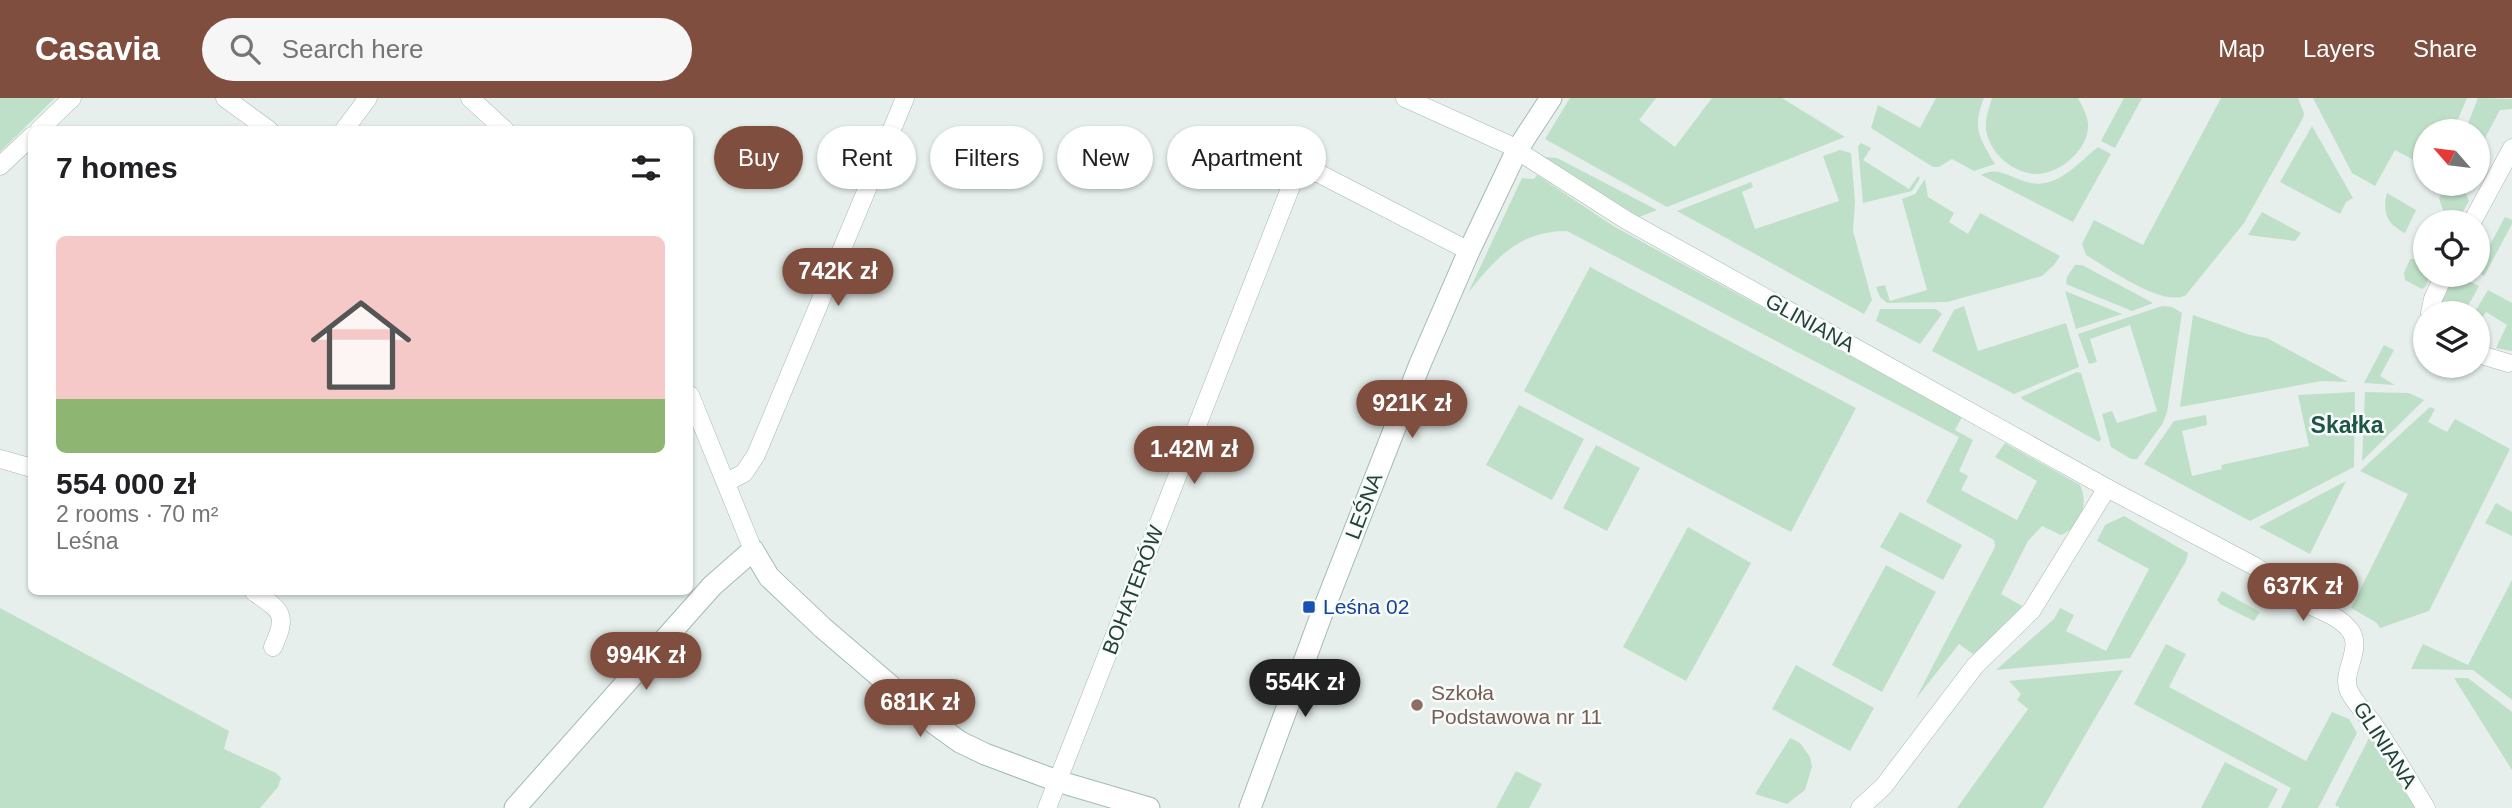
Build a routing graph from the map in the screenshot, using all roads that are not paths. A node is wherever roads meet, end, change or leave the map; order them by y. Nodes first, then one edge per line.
1 (72, 98) edge
2 (225, 98) edge
3 (368, 98) edge
4 (470, 98) edge
5 (905, 98) edge
6 (1405, 98) edge
7 (1551, 98) edge
8 (43, 126) edge
9 (264, 126) edge
10 (347, 126) edge
11 (501, 126) edge
12 (28, 140) edge
13 (2512, 148) edge
14 (1517, 150) junction
15 (0, 166) edge
16 (2478, 210) edge
17 (1469, 251) junction
18 (2490, 358) edge
19 (2508, 363) dead end
20 (693, 402) edge
21 (0, 459) edge
22 (28, 467) edge
23 (727, 482) junction
24 (2107, 488) junction
25 (753, 550) junction
26 (258, 595) edge
27 (273, 647) dead end
28 (1057, 782) junction
29 (515, 808) edge
30 (1046, 808) edge
31 (1149, 808) edge
32 (1250, 808) edge
33 (1860, 808) edge
34 (2426, 808) edge

1 - 8 street
2 - 9 street
3 - 10 street
4 - 11 street
5 - 23 street
6 - 14 street, GLINIANA
7 - 14 street, LEŚNA
12 - 15 street
13 - 16 street
14 - 17 street, LEŚNA
14 - 24 street, GLINIANA
17 - 28 street, BOHATERÓW
17 - 32 street, LEŚNA
18 - 19 street
20 - 23 street
21 - 22 street
23 - 25 street
24 - 33 street
24 - 34 street, GLINIANA
25 - 28 street
25 - 29 street
26 - 27 street
28 - 30 street, BOHATERÓW
28 - 31 street

